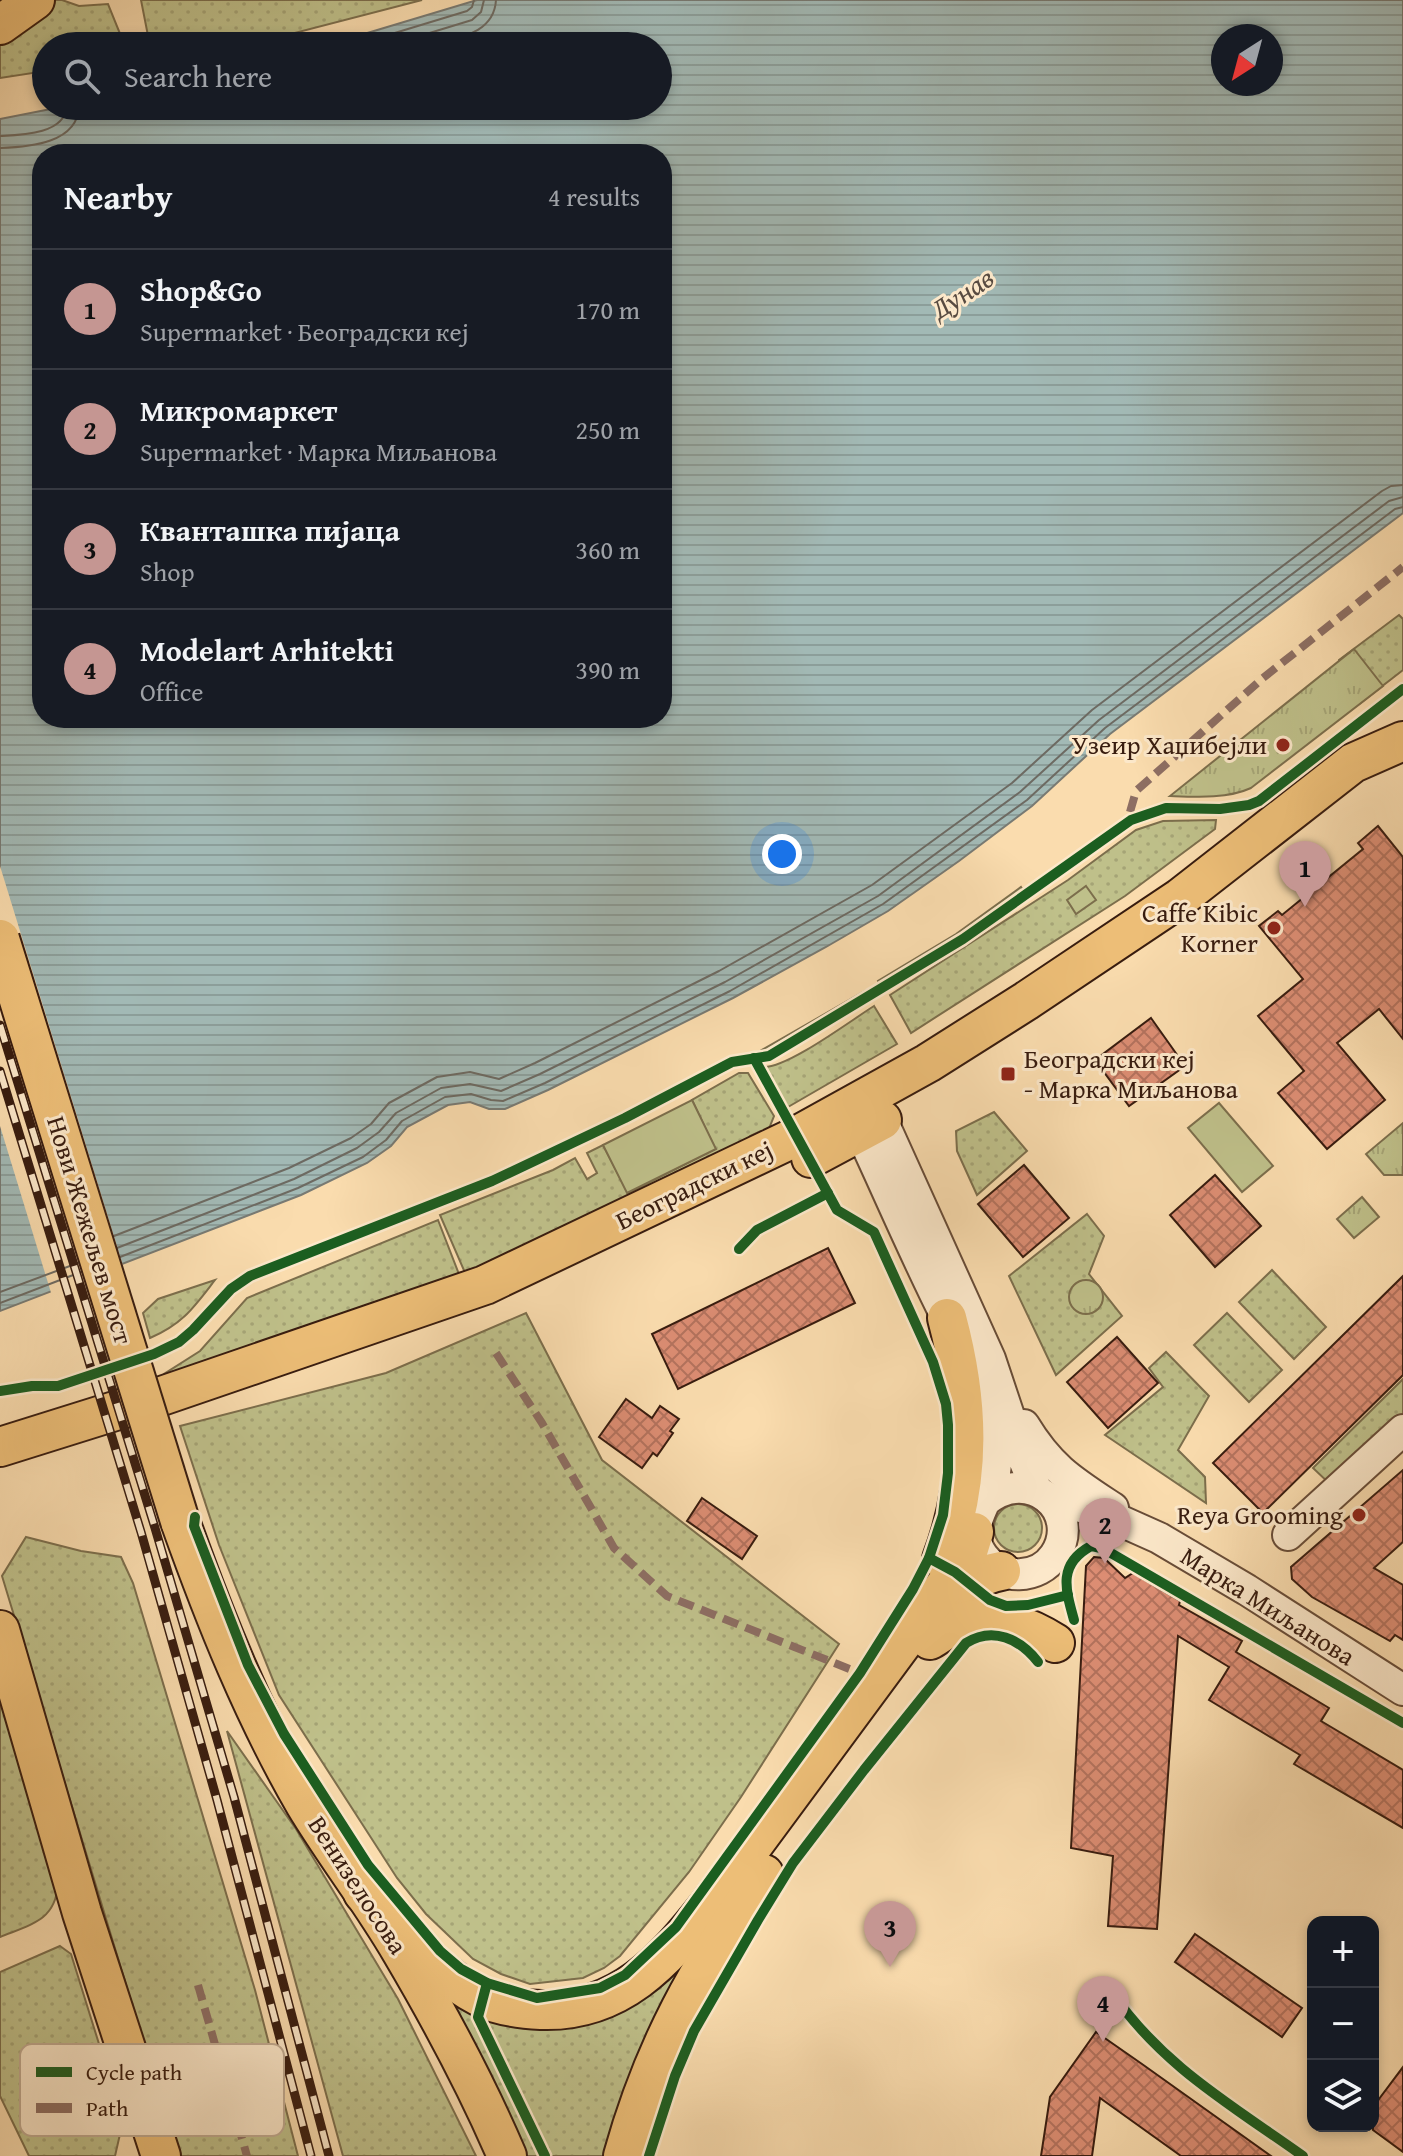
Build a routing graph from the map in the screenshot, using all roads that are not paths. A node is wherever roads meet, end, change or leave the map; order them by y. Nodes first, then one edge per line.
1 (1403, 741) edge
2 (0, 939) edge
3 (867, 1117) junction
4 (947, 1318) junction
5 (999, 1383) junction
6 (1403, 1430) edge
7 (0, 1447) edge
8 (0, 1471) edge
9 (1043, 1495) junction
10 (979, 1517) junction
11 (180, 1521) joint
12 (1142, 1530) junction
13 (1288, 1535) dead end
14 (1061, 1543) junction
15 (1001, 1571) junction
16 (0, 1630) edge
17 (928, 1641) junction
18 (1055, 1643) dead end
19 (888, 1664) junction
20 (1403, 1690) edge
21 (363, 1893) junction
22 (125, 2044) edge
23 (482, 2104) junction
24 (154, 2136) edge
25 (161, 2156) edge
26 (488, 2156) edge
27 (507, 2156) edge
28 (623, 2156) edge

1 - 3 main road, Београдски кеј
2 - 11 main road, Нови Жежељев мост, bridge
3 - 4 street
3 - 5 street
3 - 7 main road, Београдски кеј
3 - 8 main road, Београдски кеј
4 - 10 street
4 - 19 main road
5 - 9 street
5 - 12 street
6 - 13 street
9 - 10 street
9 - 12 street, Марка Миљанова
9 - 14 street
10 - 15 street
10 - 19 main road
11 - 21 main road, Венизелосова
12 - 14 street
12 - 20 street, Марка Миљанова
14 - 15 street
15 - 17 main road
16 - 22 main road
17 - 18 main road
17 - 28 main road
19 - 21 main road
21 - 23 main road, Венизелосова
23 - 26 main road
23 - 27 main road, Венизелосова
24 - 25 main road

